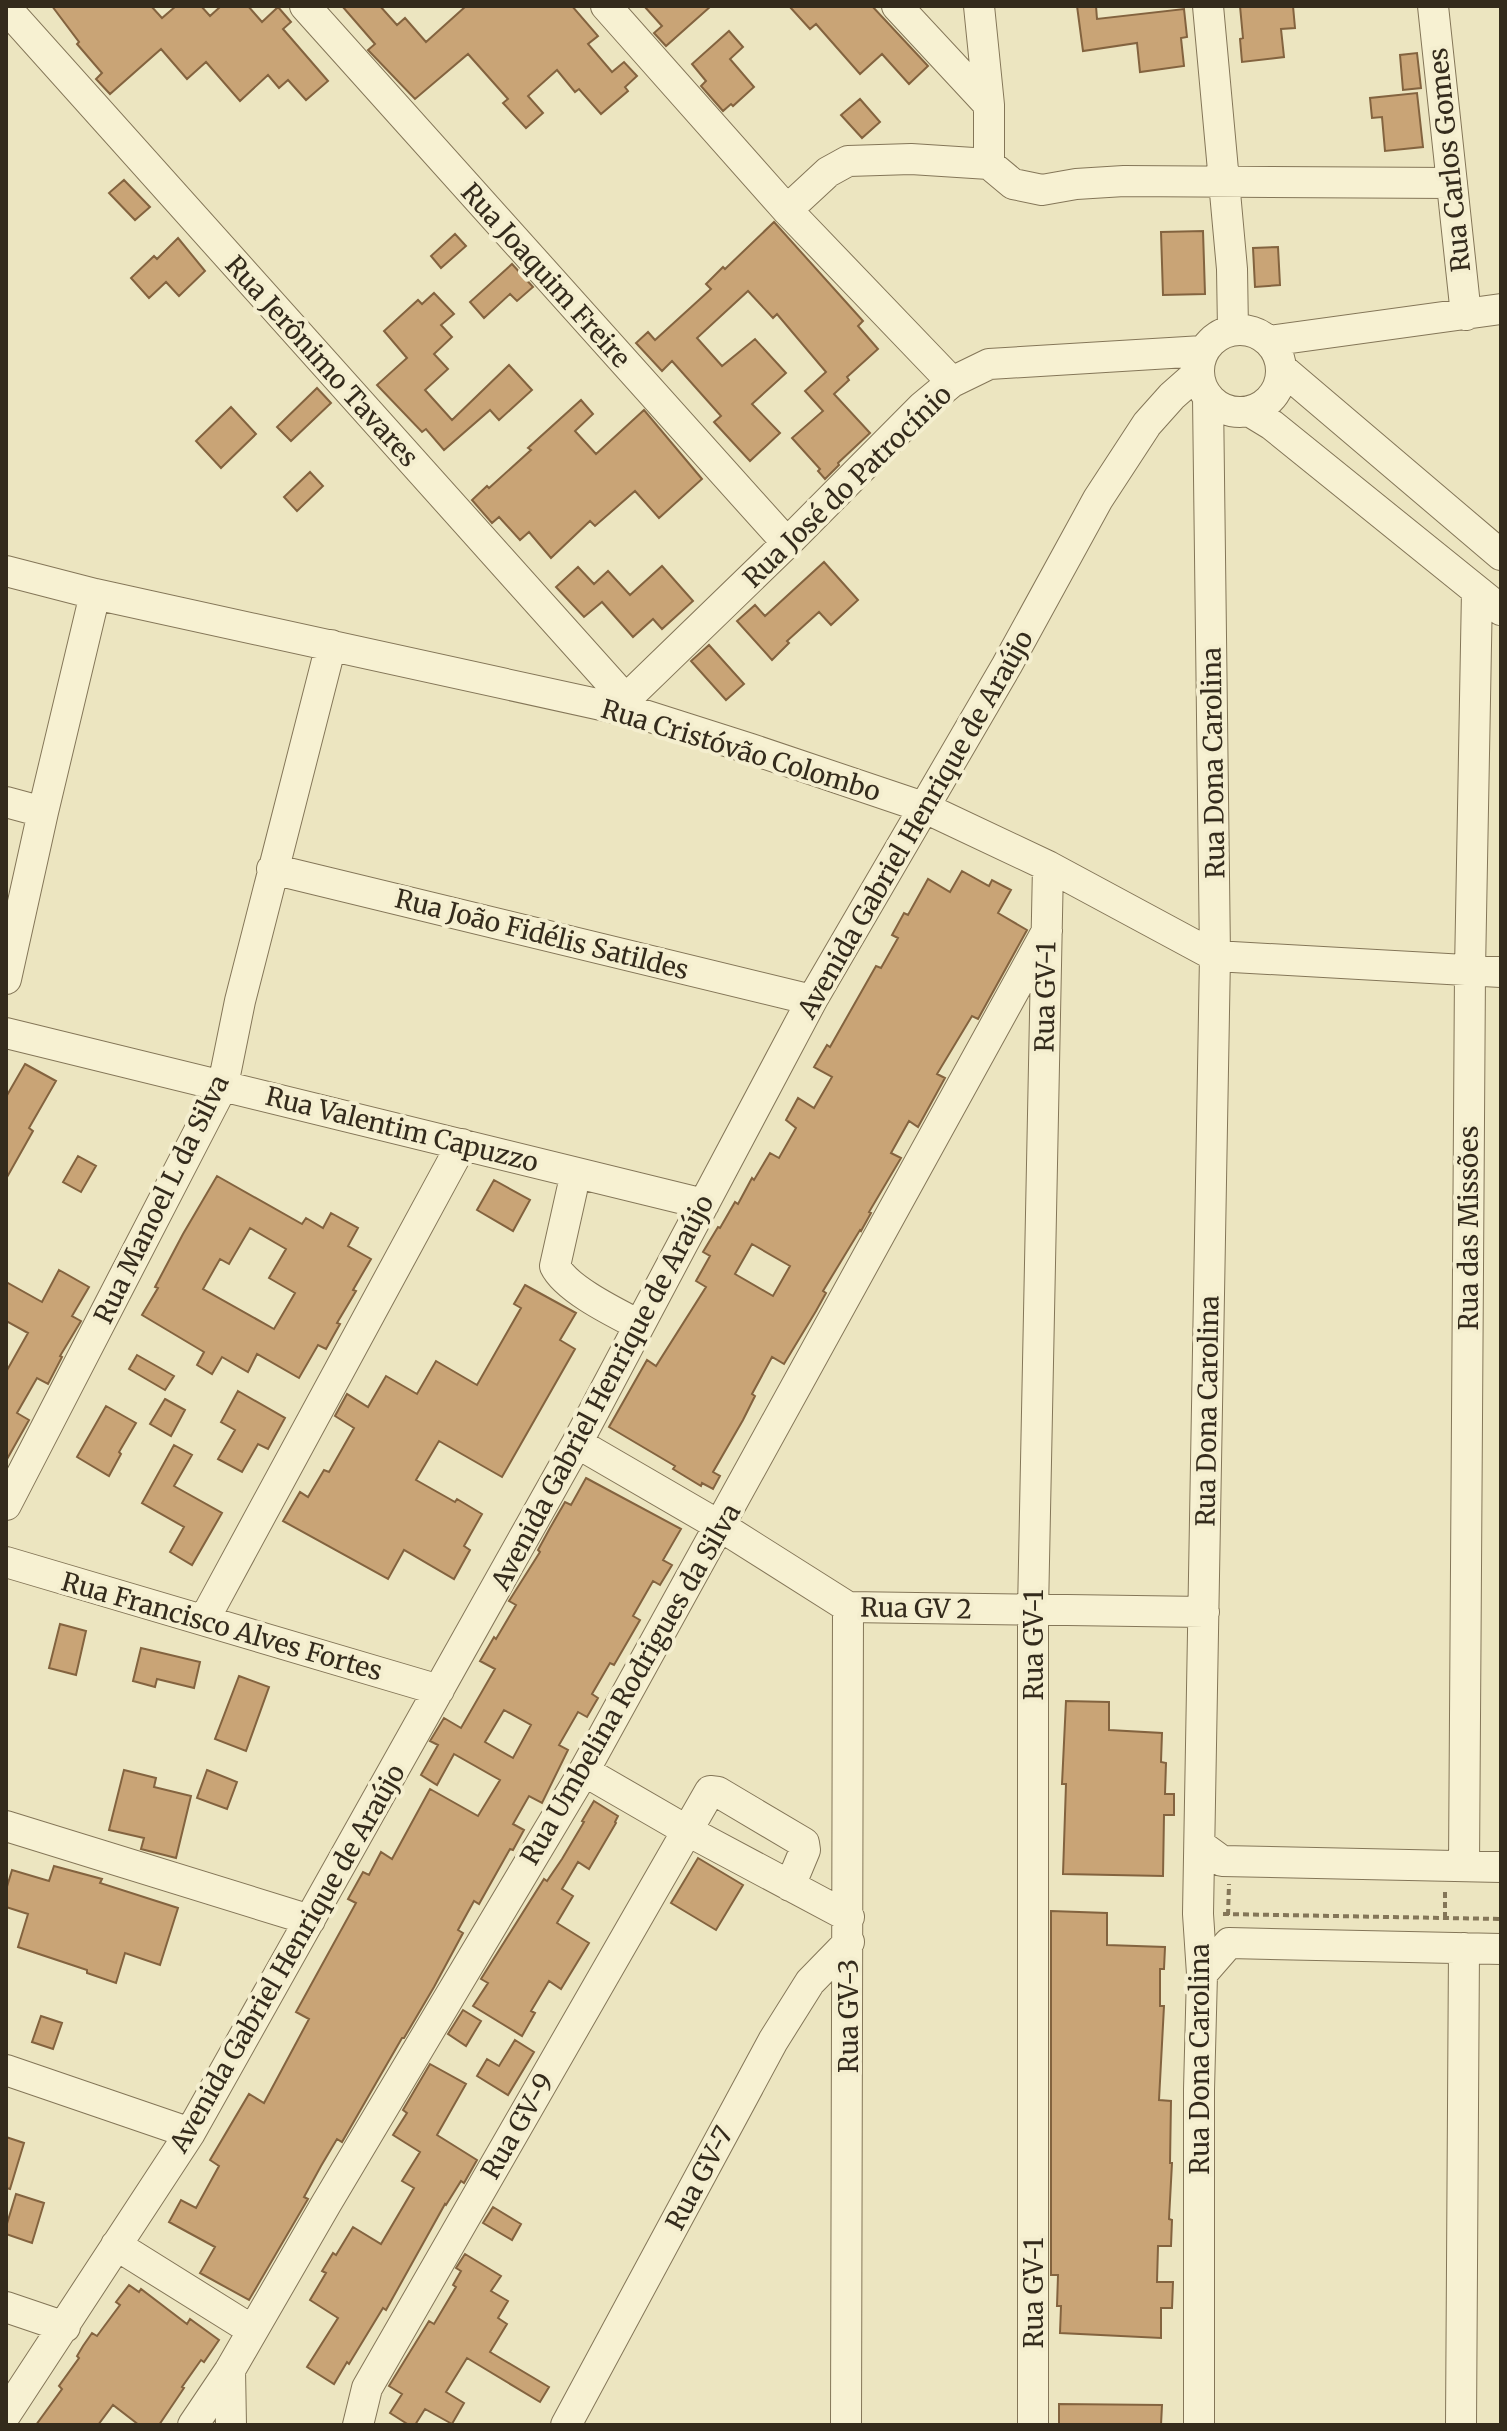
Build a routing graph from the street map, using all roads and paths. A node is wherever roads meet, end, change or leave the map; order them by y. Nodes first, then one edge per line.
1 (305, 6) edge
2 (606, 6) edge
3 (897, 6) edge
4 (979, 6) edge
5 (1208, 6) edge
6 (1433, 6) edge
7 (6, 8) edge
8 (989, 105) junction
9 (989, 164) junction
10 (1268, 181) junction
11 (1225, 182) junction
12 (1452, 183) junction
13 (787, 210) junction
14 (1229, 229) junction
15 (1501, 309) edge
16 (1466, 315) junction
17 (1233, 330) junction
18 (1269, 341) junction
19 (1281, 368) junction
20 (1203, 374) junction
21 (952, 382) junction
22 (1249, 411) junction
23 (787, 543) junction
24 (1501, 555) edge
25 (6, 571) edge
26 (1477, 591) junction
27 (95, 594) junction
28 (1501, 610) edge
29 (331, 645) junction
30 (632, 706) junction
31 (6, 802) edge
32 (923, 807) junction
33 (43, 812) junction
34 (1048, 866) junction
35 (272, 869) junction
36 (1047, 931) junction
37 (1215, 956) junction
38 (1470, 971) junction
39 (1501, 972) edge
40 (6, 979) edge
41 (812, 1000) junction
42 (6, 1033) edge
43 (223, 1085) junction
44 (462, 1144) junction
45 (572, 1190) dead end
46 (704, 1204) junction
47 (639, 1325) junction
48 (577, 1443) junction
49 (6, 1505) edge
50 (720, 1526) junction
51 (6, 1562) edge
52 (848, 1607) junction
53 (1033, 1611) junction
54 (1204, 1612) junction
55 (204, 1620) junction
56 (439, 1690) junction
57 (584, 1771) junction
58 (6, 1826) edge
59 (686, 1830) junction
60 (1200, 1845) junction
61 (1230, 1862) junction
62 (1455, 1866) junction
63 (1501, 1867) edge
64 (790, 1886) junction
65 (1198, 1914) junction
66 (1445, 1919) junction
67 (1501, 1919) edge
68 (310, 1920) junction
69 (849, 1929) junction
70 (1229, 1929) junction
71 (1464, 1948) junction
72 (1501, 1949) edge
73 (1202, 1974) junction
74 (6, 2070) edge
75 (190, 2133) junction
76 (116, 2245) junction
77 (6, 2307) edge
78 (65, 2327) junction
79 (252, 2330) junction
80 (230, 2370) junction
81 (6, 2414) edge
82 (193, 2425) edge
83 (231, 2425) edge
84 (358, 2425) edge
85 (566, 2425) edge
86 (846, 2425) edge
87 (1033, 2425) edge
88 (1199, 2425) edge
89 (1461, 2425) edge

1 - 23 street, Rua Joaquim Freire
2 - 13 street
3 - 8 street
4 - 8 street
5 - 11 street
6 - 12 street, Rua Carlos Gomes
7 - 30 street, Rua Jerônimo Tavares
8 - 9 street
9 - 11 street
9 - 13 street
10 - 11 street
10 - 12 street
10 - 14 street
11 - 14 street
12 - 16 street, Rua Carlos Gomes
13 - 21 street
14 - 17 street
15 - 16 street
16 - 18 street
17 - 18 street
17 - 20 street
18 - 19 street
19 - 22 street
19 - 24 street
20 - 21 street, Rua José do Patrocínio
20 - 22 street
20 - 32 street, Avenida Gabriel Henrique de Araújo
20 - 37 street, Rua Dona Carolina
21 - 23 street, Rua José do Patrocínio
22 - 26 street
23 - 30 street, Rua José do Patrocínio
25 - 27 street, Rua Cristóvão Colombo
26 - 28 street
26 - 38 street, Rua das Missões
27 - 29 street, Rua Cristóvão Colombo
27 - 33 street
29 - 30 street, Rua Cristóvão Colombo
29 - 35 street, Rua Manoel L da Silva
30 - 32 street, Rua Cristóvão Colombo
31 - 33 street
32 - 34 street, Rua Cristóvão Colombo
32 - 41 street, Avenida Gabriel Henrique de Araújo
33 - 40 street
34 - 36 street, Rua GV-1
34 - 37 street, Rua Cristóvão Colombo
35 - 41 street, Rua João Fidélis Satildes
35 - 43 street, Rua Manoel L da Silva
36 - 50 street, Rua Umbelina Rodrigues da Silva
36 - 53 street, Rua GV-1
37 - 38 street, Rua Cristóvão Colombo
37 - 54 street, Rua Dona Carolina
38 - 39 street, Rua Cristóvão Colombo
38 - 62 street, Rua das Missões
41 - 46 street, Avenida Gabriel Henrique de Araújo
42 - 43 street, Rua Valentim Capuzzo
43 - 44 street, Rua Valentim Capuzzo
43 - 49 street, Rua Manoel L da Silva
44 - 46 street, Rua Valentim Capuzzo
44 - 55 street
45 - 47 street
46 - 47 street, Avenida Gabriel Henrique de Araújo
47 - 48 street, Avenida Gabriel Henrique de Araújo
48 - 50 street, Rua GV 2
48 - 56 street, Avenida Gabriel Henrique de Araújo
50 - 52 street, Rua GV 2
50 - 57 street, Rua Umbelina Rodrigues da Silva
51 - 55 street, Rua Francisco Alves Fortes
52 - 53 street, Rua GV 2
52 - 69 street, Rua GV-3
53 - 54 street, Rua GV 2
53 - 87 street, Rua GV-1
54 - 60 street, Rua Dona Carolina
55 - 56 street, Rua Francisco Alves Fortes
56 - 68 street, Avenida Gabriel Henrique de Araújo
57 - 59 street
57 - 79 street, Rua Umbelina Rodrigues da Silva
58 - 68 street
59 - 64 street
59 - 64 street, Rua GV-9
59 - 84 street, Rua GV-9
60 - 61 street
60 - 65 street, Rua Dona Carolina
61 - 62 street
61 - 70 path
62 - 63 street
62 - 66 path
64 - 69 street
65 - 70 path
65 - 73 street, Rua Dona Carolina
66 - 67 path
66 - 70 path
68 - 75 street, Avenida Gabriel Henrique de Araújo
69 - 85 street, Rua GV-7
69 - 86 street, Rua GV-3
70 - 71 street
70 - 73 street
71 - 72 street
71 - 89 street
73 - 88 street, Rua Dona Carolina
74 - 75 street
75 - 76 street, Avenida Gabriel Henrique de Araújo
76 - 78 street, Avenida Gabriel Henrique de Araújo
76 - 79 street
77 - 78 street
78 - 81 street, Avenida Gabriel Henrique de Araújo
79 - 80 street, Rua Umbelina Rodrigues da Silva
80 - 82 street, Rua Umbelina Rodrigues da Silva
80 - 83 street

